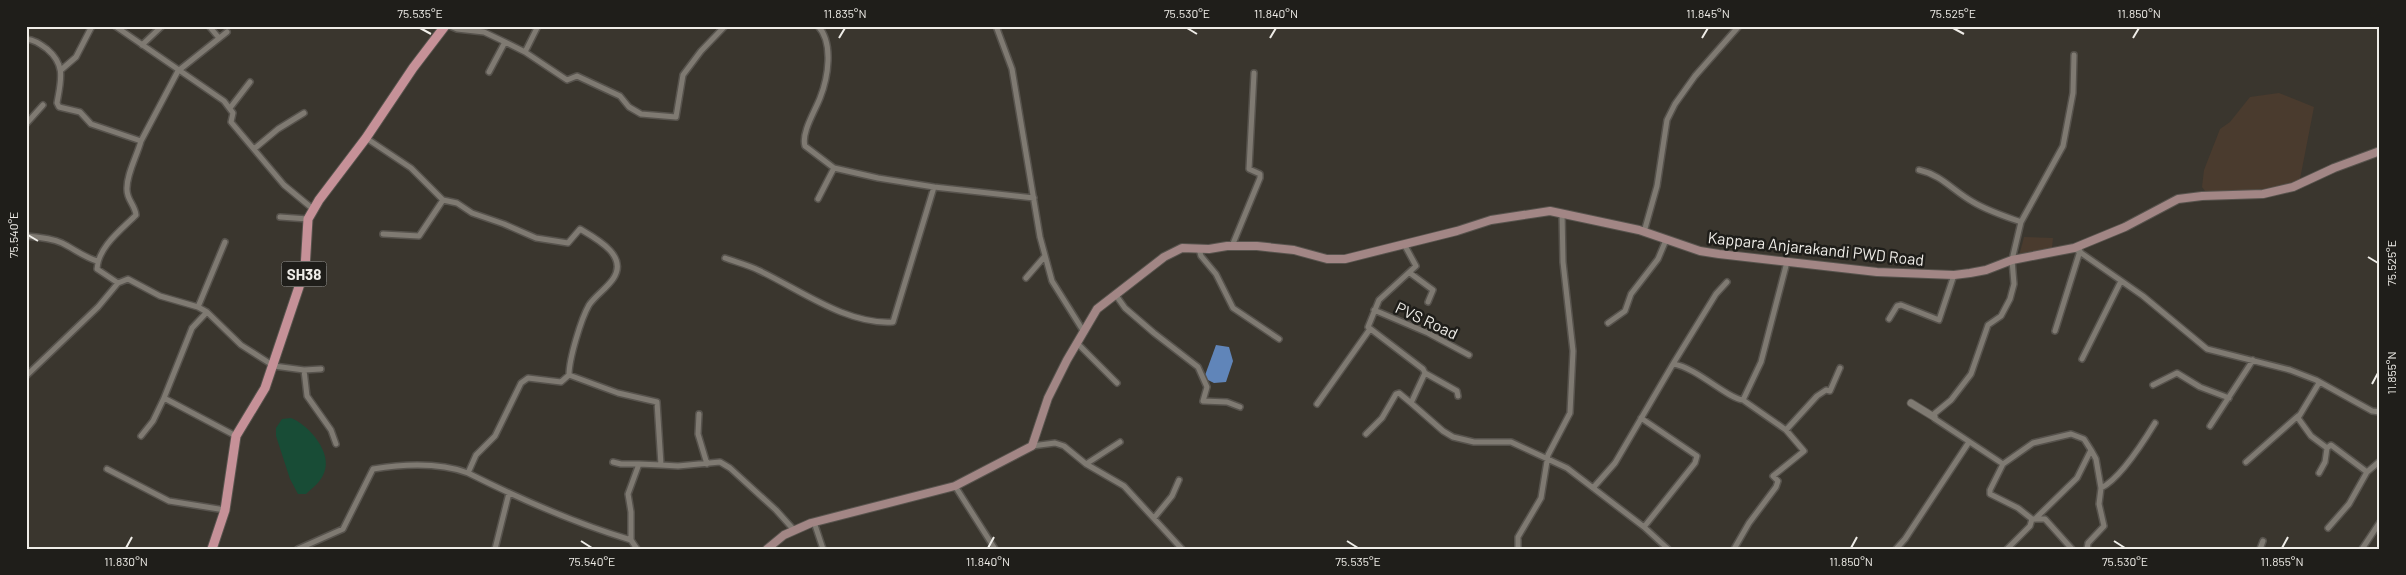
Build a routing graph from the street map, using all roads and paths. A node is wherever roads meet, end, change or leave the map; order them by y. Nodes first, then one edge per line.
1 (92, 26) edge
2 (115, 26) edge
3 (162, 26) edge
4 (209, 26) edge
5 (445, 26) edge
6 (450, 26) edge
7 (538, 26) edge
8 (725, 26) edge
9 (818, 26) edge
10 (996, 26) edge
11 (1739, 26) edge
12 (227, 32) dead end
13 (219, 38) junction
14 (26, 39) edge
15 (505, 42) junction
16 (142, 45) junction
17 (525, 52) junction
18 (2074, 55) dead end
19 (61, 70) junction
20 (178, 71) junction
21 (489, 72) dead end
22 (1254, 73) dead end
23 (250, 82) dead end
24 (43, 105) dead end
25 (230, 108) junction
26 (304, 113) dead end
27 (26, 124) edge
28 (366, 138) junction
29 (141, 141) junction
30 (254, 149) junction
31 (2380, 151) edge
32 (834, 168) junction
33 (1919, 170) dead end
34 (934, 187) junction
35 (1034, 198) junction
36 (818, 199) dead end
37 (443, 200) junction
38 (313, 208) junction
39 (1562, 213) junction
40 (280, 217) dead end
41 (308, 219) junction
42 (2021, 222) junction
43 (1644, 232) junction
44 (383, 234) dead end
45 (26, 236) edge
46 (1666, 240) junction
47 (225, 242) dead end
48 (1404, 244) junction
49 (1232, 246) junction
50 (1198, 249) junction
51 (2077, 249) junction
52 (1045, 256) junction
53 (725, 258) dead end
54 (2012, 260) junction
55 (97, 261) junction
56 (1787, 262) junction
57 (1410, 273) junction
58 (1954, 275) junction
59 (1026, 278) dead end
60 (2121, 281) junction
61 (1727, 282) dead end
62 (118, 283) junction
63 (1115, 294) junction
64 (1428, 302) dead end
65 (198, 307) junction
66 (1374, 310) junction
67 (207, 312) junction
68 (1889, 319) dead end
69 (1608, 323) dead end
70 (1370, 329) junction
71 (2056, 332) dead end
72 (1084, 333) junction
73 (1279, 339) dead end
74 (1078, 343) junction
75 (1469, 355) dead end
76 (2082, 359) dead end
77 (2253, 360) junction
78 (1673, 364) junction
79 (274, 366) junction
80 (1840, 368) dead end
81 (321, 369) dead end
82 (304, 370) junction
83 (1425, 373) junction
84 (569, 375) junction
85 (26, 376) edge
86 (2319, 382) junction
87 (1117, 383) dead end
88 (2153, 384) dead end
89 (1458, 396) dead end
90 (164, 398) junction
91 (2229, 398) junction
92 (1744, 400) junction
93 (1412, 403) junction
94 (1911, 403) dead end
95 (1317, 404) dead end
96 (1240, 407) dead end
97 (2380, 412) edge
98 (699, 414) dead end
99 (2298, 415) junction
100 (1934, 417) junction
101 (1641, 418) junction
102 (2155, 423) dead end
103 (2210, 426) dead end
104 (1786, 430) junction
105 (1366, 434) dead end
106 (141, 436) dead end
107 (236, 436) junction
108 (1120, 442) dead end
109 (1969, 442) junction
110 (336, 444) dead end
111 (1032, 446) junction
112 (2327, 448) junction
113 (2091, 450) junction
114 (1547, 460) junction
115 (2380, 460) edge
116 (613, 462) dead end
117 (2246, 462) dead end
118 (639, 464) junction
119 (707, 464) junction
120 (1086, 464) junction
121 (2003, 464) junction
122 (661, 466) junction
123 (107, 469) dead end
124 (2367, 472) junction
125 (468, 473) junction
126 (2319, 473) dead end
127 (1179, 480) dead end
128 (955, 486) junction
129 (1593, 488) junction
130 (2101, 488) junction
131 (509, 493) junction
132 (225, 510) junction
133 (1154, 518) junction
134 (2034, 519) junction
135 (814, 522) junction
136 (2380, 522) edge
137 (1644, 527) junction
138 (2328, 528) dead end
139 (794, 530) junction
140 (631, 540) junction
141 (2263, 541) dead end
142 (1664, 548) edge
143 (212, 549) edge
144 (298, 549) edge
145 (495, 549) edge
146 (637, 549) edge
147 (767, 549) edge
148 (823, 549) edge
149 (995, 549) edge
150 (1182, 549) edge
151 (1518, 549) edge
152 (1734, 549) edge
153 (1896, 549) edge
154 (2007, 549) edge
155 (2072, 549) edge
156 (2087, 549) edge
157 (2260, 549) edge
158 (2362, 549) edge

1 - 19 street
2 - 16 street
3 - 16 street
4 - 13 street
5 - 28 main road, SH38
6 - 15 street
7 - 17 street
8 - 17 street
9 - 32 street
10 - 35 street
11 - 43 street
12 - 13 street
13 - 20 street
14 - 19 street
15 - 17 street
15 - 21 street
16 - 20 street
18 - 42 street
19 - 29 street
20 - 25 street
20 - 29 street
22 - 49 street
23 - 25 street
24 - 27 street
25 - 30 street
26 - 30 street
28 - 37 street
28 - 38 main road, SH38
29 - 55 street
30 - 38 street
31 - 51 main road, Kappara Anjarakandi PWD Road
32 - 34 street
32 - 36 street
33 - 42 street
34 - 35 street
34 - 53 street
35 - 52 street
37 - 44 street
37 - 84 street
38 - 41 main road, SH38
39 - 43 main road, Kappara Anjarakandi PWD Road
39 - 48 main road, Kappara Anjarakandi PWD Road
39 - 114 street
40 - 41 street
41 - 79 main road, SH38
42 - 54 street
43 - 46 main road, Kappara Anjarakandi PWD Road
45 - 55 street
46 - 56 main road, Kappara Anjarakandi PWD Road
46 - 69 street
47 - 65 street
48 - 49 main road, Kappara Anjarakandi PWD Road
48 - 57 street
49 - 50 main road, Kappara Anjarakandi PWD Road
50 - 63 main road, Kappara Anjarakandi PWD Road
50 - 73 street
51 - 54 main road, Kappara Anjarakandi PWD Road
51 - 60 street
51 - 71 street
52 - 59 street
52 - 72 street
54 - 58 main road, Kappara Anjarakandi PWD Road
54 - 100 street
55 - 62 street
56 - 58 main road, Kappara Anjarakandi PWD Road
56 - 92 street
57 - 64 street, PVS Road
57 - 66 street
58 - 68 street
60 - 76 street
60 - 77 street
61 - 78 street
62 - 65 street
62 - 85 street
63 - 72 main road, Kappara Anjarakandi PWD Road
63 - 96 street
65 - 67 street
66 - 70 street
66 - 75 street, PVS Road
67 - 79 street
67 - 90 street
70 - 83 street
70 - 95 street
72 - 74 main road, Kappara Anjarakandi PWD Road
74 - 87 street
74 - 111 main road, Kappara Anjarakandi PWD Road
77 - 86 street
77 - 91 street
78 - 92 street
78 - 101 street
79 - 82 street
79 - 107 main road, SH38
80 - 104 street
81 - 82 street
82 - 110 street
83 - 89 street
83 - 93 street
84 - 122 street
84 - 125 street
86 - 97 street
86 - 99 street
88 - 91 street
90 - 106 street
90 - 107 street
91 - 103 street
92 - 104 street
93 - 105 street
93 - 114 street
94 - 100 street
98 - 119 street
99 - 112 street
99 - 117 street
100 - 109 street
101 - 129 street
101 - 137 street
102 - 130 street
104 - 152 street
107 - 132 main road, SH38
108 - 120 street
109 - 121 street
109 - 153 street
111 - 120 street
111 - 128 main road
112 - 124 street
112 - 126 street
113 - 121 street
113 - 130 street
113 - 134 street
114 - 129 street
114 - 151 street
115 - 124 street
116 - 118 street
118 - 122 street
118 - 140 street
119 - 122 street
119 - 139 street
120 - 133 street
121 - 134 street
123 - 132 street
124 - 138 street
125 - 131 street
125 - 144 street
127 - 133 street
128 - 135 main road
128 - 149 street
129 - 137 street
130 - 156 street
131 - 140 street
131 - 145 street
132 - 143 main road, SH38
133 - 150 street
134 - 154 street
134 - 155 street
135 - 139 main road
135 - 148 street
136 - 158 street
137 - 142 street
139 - 147 main road
140 - 146 street
141 - 157 street

